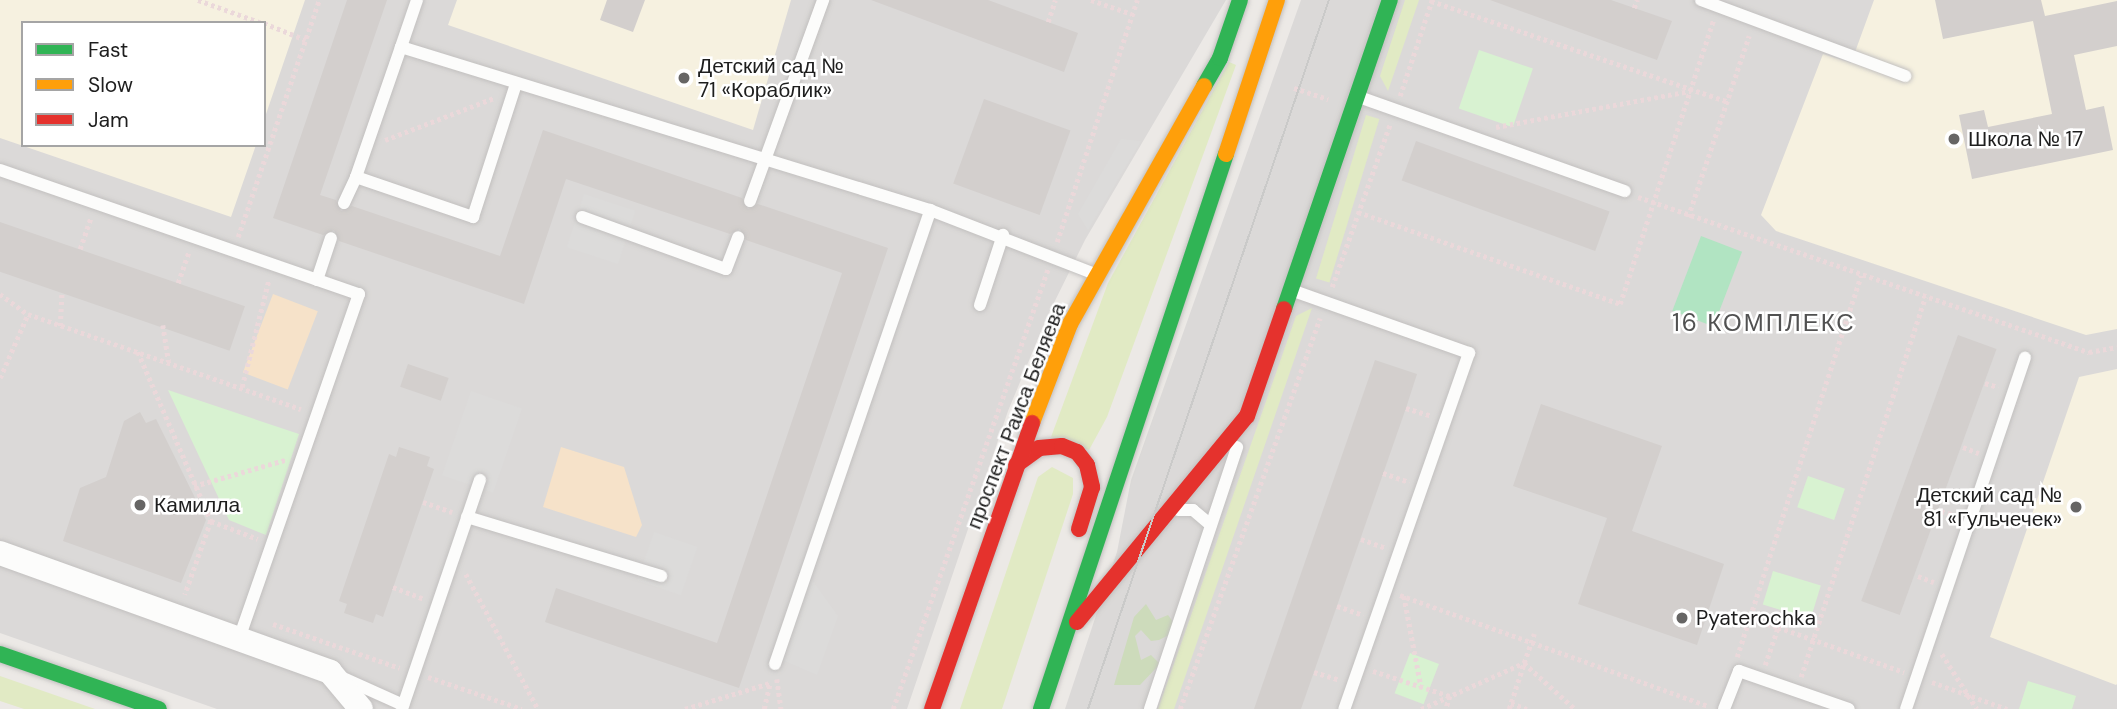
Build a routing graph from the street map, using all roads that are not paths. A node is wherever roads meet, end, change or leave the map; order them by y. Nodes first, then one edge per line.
1 (418, 0) edge
2 (823, 0) edge
3 (1240, 0) edge
4 (1277, 0) edge
5 (1390, 0) edge
6 (1701, 0) edge
7 (401, 47) junction
8 (1906, 76) dead end
9 (515, 87) junction
10 (1359, 97) junction
11 (766, 158) junction
12 (0, 170) edge
13 (356, 177) junction
14 (1625, 191) road end
15 (750, 201) dead end
16 (344, 203) dead end
17 (930, 210) junction
18 (582, 217) dead end
19 (1003, 235) junction
20 (738, 237) dead end
21 (331, 238) dead end
22 (1097, 274) junction
23 (317, 280) junction
24 (1291, 290) junction
25 (981, 305) dead end
26 (2025, 358) dead end
27 (1247, 416) junction
28 (1016, 465) junction
29 (480, 480) dead end
30 (1174, 510) junction
31 (467, 517) junction
32 (1211, 525) junction
33 (1074, 548) dead end
34 (0, 554) edge
35 (660, 576) dead end
36 (1064, 584) dead end
37 (1066, 634) junction
38 (239, 638) junction
39 (0, 654) edge
40 (775, 664) road end
41 (330, 672) junction
42 (402, 707) edge
43 (159, 709) edge
44 (361, 709) edge
45 (932, 709) edge
46 (1041, 709) edge
47 (1150, 709) edge
48 (1344, 709) edge
49 (1724, 709) edge
50 (1849, 709) edge
51 (1906, 709) edge

1 - 7 lane
2 - 11 lane
3 - 22 street, проспект Раиса Беляева
4 - 37 street
5 - 10 street
6 - 8 lane
7 - 9 lane
7 - 13 lane
9 - 11 lane
9 - 13 lane
10 - 14 lane
10 - 24 street
11 - 15 lane
11 - 17 lane
12 - 23 lane
13 - 16 lane
17 - 19 lane
17 - 40 lane
18 - 20 lane
19 - 22 lane
19 - 25 lane
21 - 23 lane
22 - 28 street, проспект Раиса Беляева
23 - 38 lane
24 - 27 street
24 - 48 lane
26 - 51 lane
27 - 30 street
27 - 32 lane
28 - 33 street
28 - 45 street, проспект Раиса Беляева
29 - 31 lane
30 - 32 lane
30 - 37 street
31 - 35 lane
31 - 42 lane
32 - 47 lane
34 - 38 street
36 - 37 street
37 - 46 street
38 - 41 street
39 - 43 street
41 - 42 lane
41 - 44 street
49 - 50 lane

